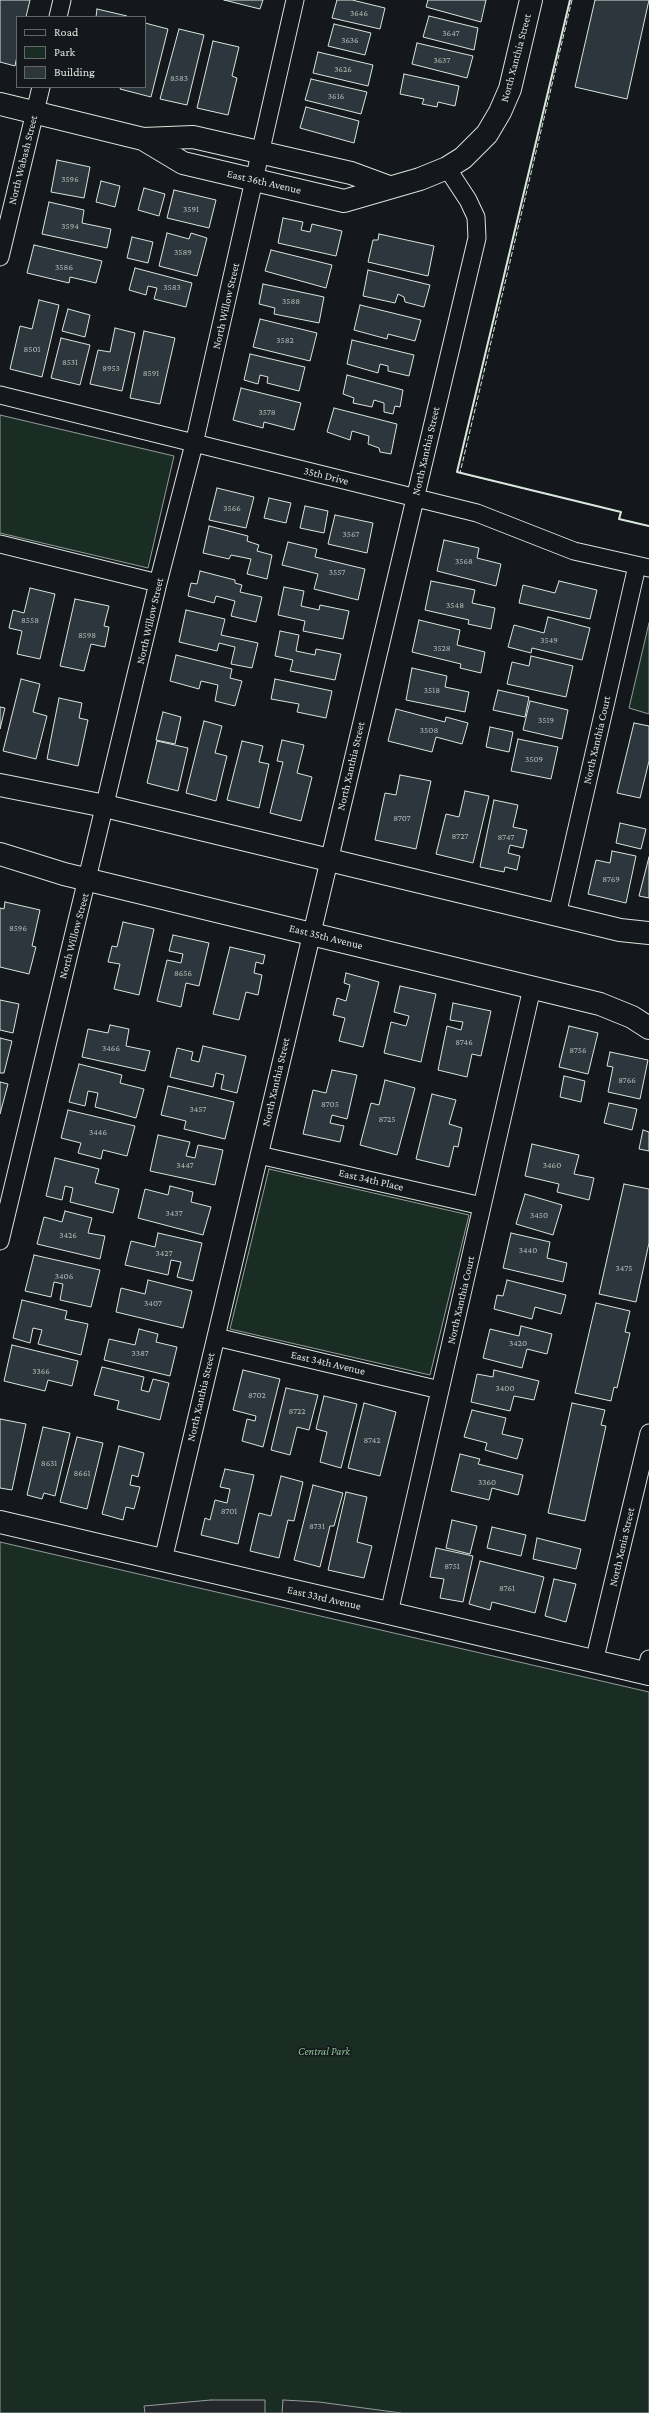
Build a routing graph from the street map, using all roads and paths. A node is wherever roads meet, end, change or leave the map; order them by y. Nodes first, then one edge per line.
1 (62, 0) edge
2 (295, 0) edge
3 (531, 0) edge
4 (58, 16) edge
5 (41, 88) edge
6 (0, 104) edge
7 (35, 112) junction
8 (143, 139) junction
9 (261, 153) junction
10 (447, 168) junction
11 (255, 181) junction
12 (389, 187) junction
13 (0, 257) edge
14 (0, 395) edge
15 (194, 444) junction
16 (415, 498) junction
17 (0, 544) edge
18 (643, 567) edge
19 (158, 583) junction
20 (0, 785) edge
21 (105, 806) junction
22 (0, 854) edge
23 (329, 860) junction
24 (88, 880) junction
25 (557, 915) junction
26 (311, 933) junction
27 (649, 933) edge
28 (532, 988) junction
29 (649, 1028) edge
30 (259, 1155) junction
31 (482, 1206) junction
32 (0, 1241) edge
33 (216, 1337) junction
34 (440, 1390) junction
35 (649, 1433) edge
36 (0, 1522) edge
37 (162, 1560) junction
38 (389, 1613) junction
39 (594, 1662) junction
40 (648, 1669) edge

1 - 4 street
2 - 9 street, North Willow Street
3 - 10 street, North Xanthia Street
5 - 7 street, North Wabash Street
6 - 7 street, East 36th Avenue
7 - 8 street, East 36th Avenue
7 - 13 street, North Wabash Street
8 - 9 street, East 36th Avenue
8 - 11 street, East 36th Avenue
9 - 11 street, North Willow Street
9 - 12 street, East 36th Avenue
10 - 12 street, East 36th Avenue
10 - 16 street, North Xanthia Street
11 - 12 street, East 36th Avenue
11 - 15 street, North Willow Street
14 - 15 street, 35th Drive
15 - 16 street, 35th Drive
15 - 19 street, North Willow Street
16 - 18 street, 35th Drive
16 - 23 street, North Xanthia Street
17 - 19 street
18 - 25 street, North Xanthia Court
19 - 21 street, North Willow Street
20 - 21 street
21 - 23 street
21 - 24 street, North Willow Street
22 - 24 street, East 35th Avenue
23 - 25 street
23 - 26 street, North Xanthia Street
24 - 26 street, East 35th Avenue
24 - 32 street, North Willow Street
25 - 27 street
26 - 28 street, East 35th Avenue
26 - 30 street, North Xanthia Street
28 - 29 street, East 35th Avenue
28 - 31 street, North Xanthia Court
30 - 31 street, East 34th Place
30 - 33 street, North Xanthia Street
31 - 34 street, North Xanthia Court
33 - 34 street, East 34th Avenue
33 - 37 street, North Xanthia Street
34 - 38 street, North Xanthia Court
35 - 39 street, North Xenia Street
36 - 37 street, East 33rd Avenue
37 - 38 street, East 33rd Avenue
38 - 39 street, East 33rd Avenue
39 - 40 street, East 33rd Avenue

